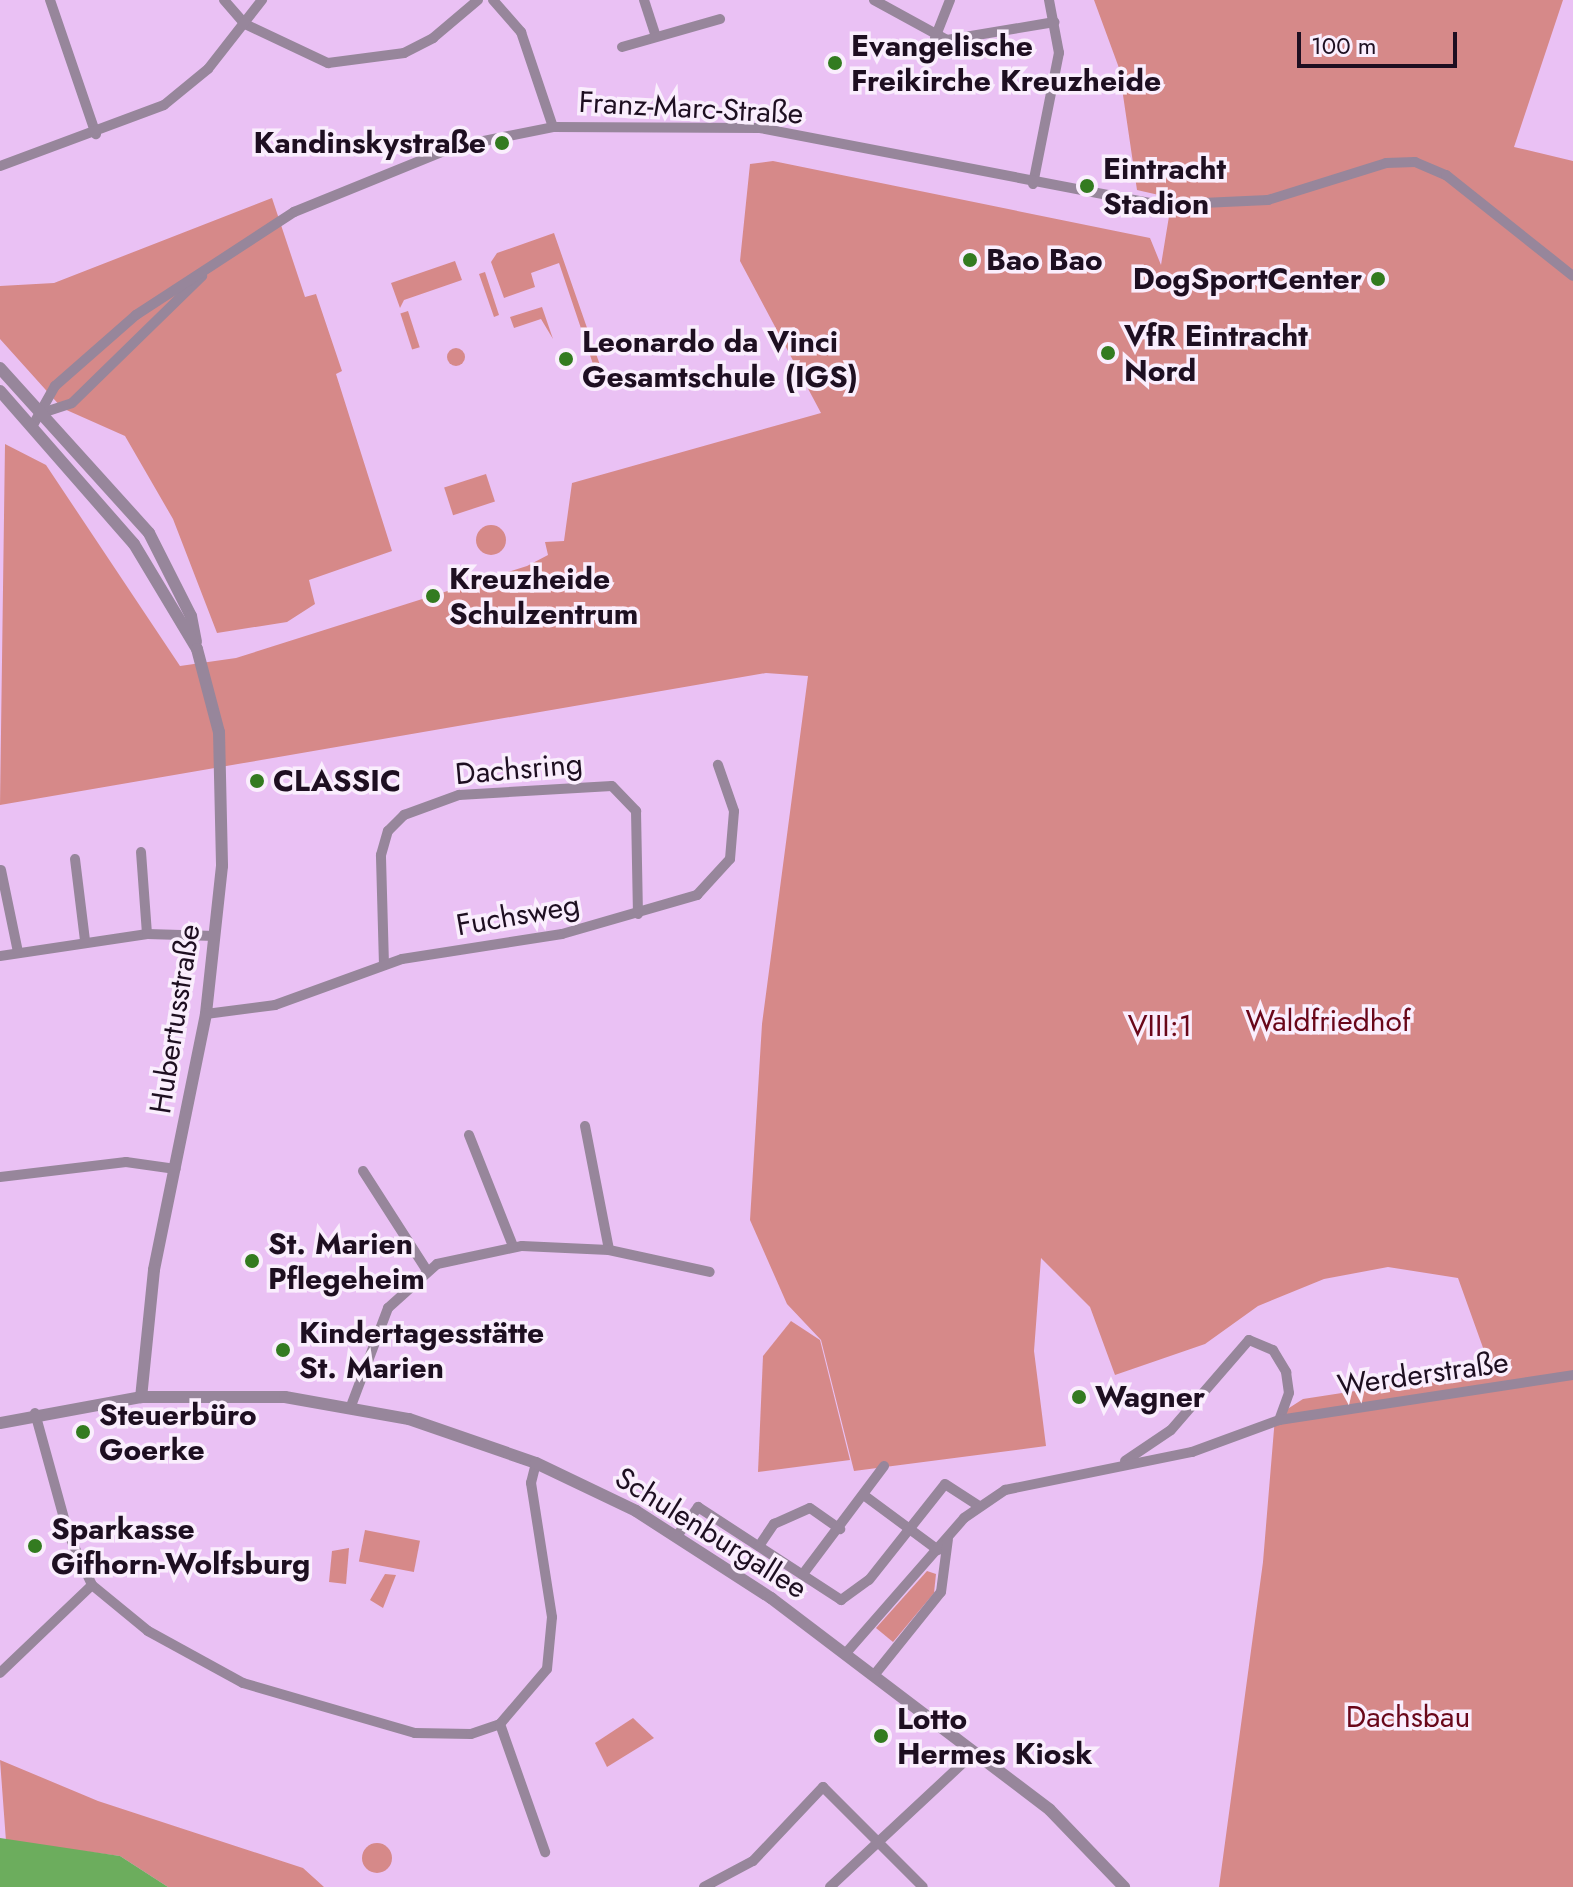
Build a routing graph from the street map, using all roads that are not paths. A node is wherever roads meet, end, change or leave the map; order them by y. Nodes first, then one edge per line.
1 (50, 0) edge
2 (224, 0) edge
3 (262, 0) edge
4 (478, 0) edge
5 (493, 0) edge
6 (644, 0) edge
7 (874, 0) edge
8 (950, 0) edge
9 (1049, 0) edge
10 (720, 19) dead end
11 (1054, 22) junction
12 (245, 24) junction
13 (655, 33) junction
14 (935, 38) junction
15 (622, 47) dead end
16 (553, 127) junction
17 (96, 134) junction
18 (0, 166) edge
19 (1033, 184) junction
20 (225, 253) junction
21 (1573, 276) edge
22 (0, 368) edge
23 (0, 391) edge
24 (45, 412) junction
25 (33, 425) junction
26 (197, 649) junction
27 (718, 765) dead end
28 (141, 852) dead end
29 (75, 859) dead end
30 (1, 870) edge
31 (638, 914) junction
32 (147, 934) junction
33 (215, 936) junction
34 (85, 941) junction
35 (18, 952) junction
36 (0, 956) edge
37 (384, 965) junction
38 (206, 1014) junction
39 (585, 1126) dead end
40 (469, 1135) dead end
41 (176, 1169) junction
42 (363, 1171) dead end
43 (0, 1177) edge
44 (513, 1246) junction
45 (609, 1250) junction
46 (426, 1269) junction
47 (710, 1272) dead end
48 (1573, 1375) edge
49 (141, 1397) junction
50 (351, 1406) junction
51 (35, 1413) junction
52 (1279, 1420) junction
53 (0, 1423) edge
54 (536, 1463) junction
55 (884, 1466) dead end
56 (1114, 1467) junction
57 (865, 1496) junction
58 (979, 1506) junction
59 (840, 1529) junction
60 (911, 1529) junction
61 (677, 1536) junction
62 (949, 1536) junction
63 (759, 1546) junction
64 (938, 1550) junction
65 (803, 1574) junction
66 (92, 1585) junction
67 (846, 1653) junction
68 (0, 1673) edge
69 (875, 1674) junction
70 (500, 1724) junction
71 (975, 1752) junction
72 (883, 1841) junction
73 (545, 1852) dead end
74 (704, 1887) edge
75 (830, 1887) edge
76 (923, 1887) edge
77 (1124, 1887) edge

1 - 17 street
2 - 12 street
3 - 12 street
4 - 12 street
5 - 16 street
6 - 13 street
7 - 14 street
8 - 14 street
9 - 11 street
10 - 13 street
11 - 14 street
11 - 19 street
12 - 17 street
13 - 15 street
16 - 19 street, Franz-Marc-Straße
16 - 20 street, Franz-Marc-Straße
17 - 18 street
19 - 21 street
20 - 24 street, Franz-Marc-Straße
20 - 24 street, Franz-Marc-Straße
22 - 24 street, Hubertusstraße
23 - 25 street, Hubertusstraße
24 - 25 street, Franz-Marc-Straße
24 - 26 street, Hubertusstraße
25 - 26 street, Hubertusstraße
26 - 33 street, Hubertusstraße
27 - 31 street, Fuchsweg
28 - 32 street
29 - 34 street
30 - 35 street
31 - 37 street, Fuchsweg
31 - 37 street, Dachsring
32 - 33 street
32 - 34 street
33 - 38 street, Hubertusstraße
34 - 35 street
35 - 36 street
37 - 38 street, Fuchsweg
38 - 41 street, Hubertusstraße
39 - 45 street
40 - 44 street
41 - 43 street
41 - 49 street, Hubertusstraße
42 - 46 street
44 - 45 street
44 - 46 street
45 - 47 street
46 - 50 street
48 - 52 street, Werderstraße
49 - 50 street, Schulenburgallee
49 - 51 street, Schulenburgallee
50 - 54 street, Schulenburgallee
51 - 53 street, Schulenburgallee
51 - 66 street
52 - 56 street, Werderstraße
52 - 56 street, Werderstraße
54 - 61 street, Schulenburgallee
54 - 70 street
55 - 57 street
56 - 58 street, Werderstraße
57 - 59 street
57 - 60 street
58 - 60 street
58 - 62 street, Werderstraße
59 - 63 street
59 - 65 street
60 - 64 street
60 - 65 street
61 - 63 street
61 - 67 street, Schulenburgallee
62 - 64 street, Werderstraße
62 - 69 street
63 - 65 street
64 - 67 street, Werderstraße
66 - 68 street
66 - 70 street
67 - 69 street, Schulenburgallee
69 - 71 street, Schulenburgallee
70 - 73 street
71 - 72 street
71 - 77 street, Schulenburgallee
72 - 74 street
72 - 75 street
72 - 76 street

